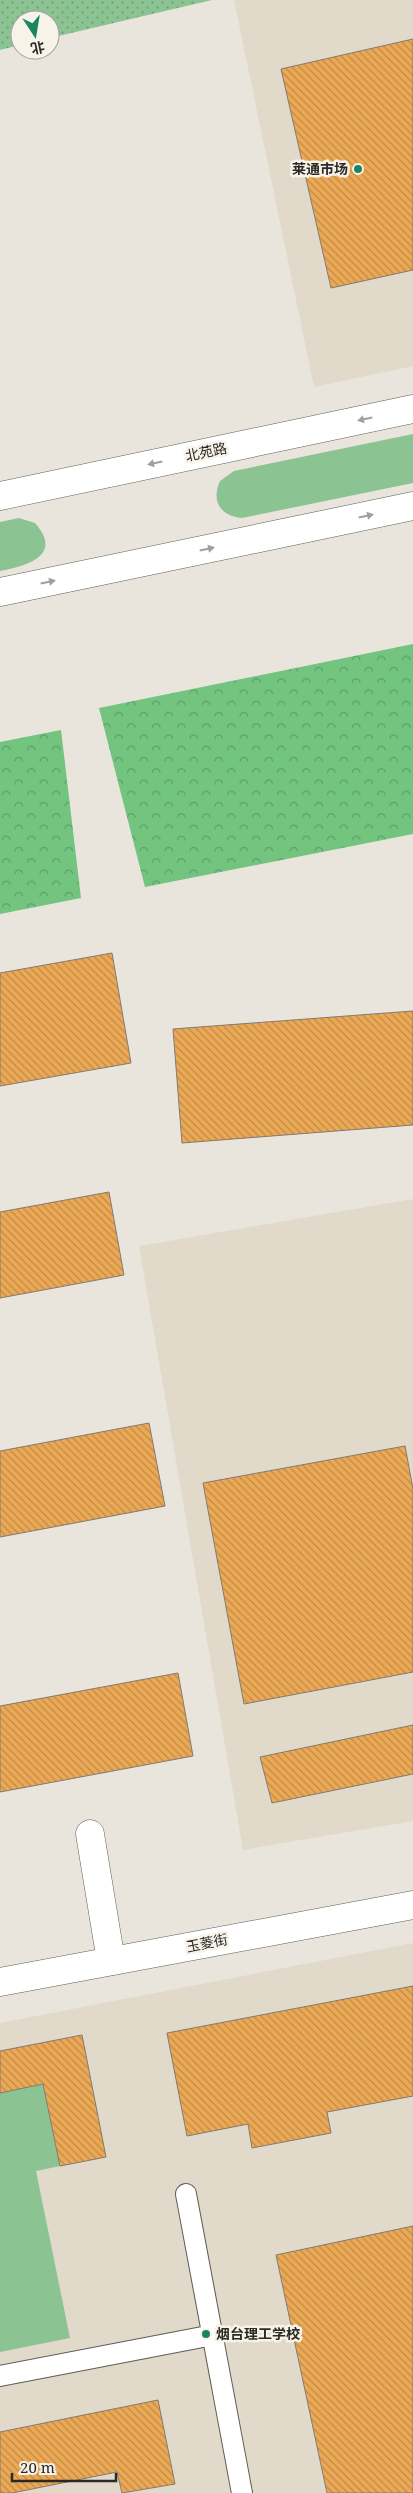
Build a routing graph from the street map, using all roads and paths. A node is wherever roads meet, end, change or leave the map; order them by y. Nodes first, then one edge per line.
1 (413, 409) edge
2 (0, 496) edge
3 (413, 506) edge
4 (0, 592) edge
5 (90, 1834) dead end
6 (413, 1905) edge
7 (111, 1961) junction
8 (0, 1982) edge
9 (186, 2194) dead end
10 (213, 2335) junction
11 (0, 2376) edge
12 (240, 2493) edge

1 -> 2 main road, 北苑路
4 -> 3 main road
5 - 7 main road
6 - 7 main road, 玉菱街
7 - 8 main road, 玉菱街
9 - 10 lane
10 - 11 lane
10 - 12 lane

